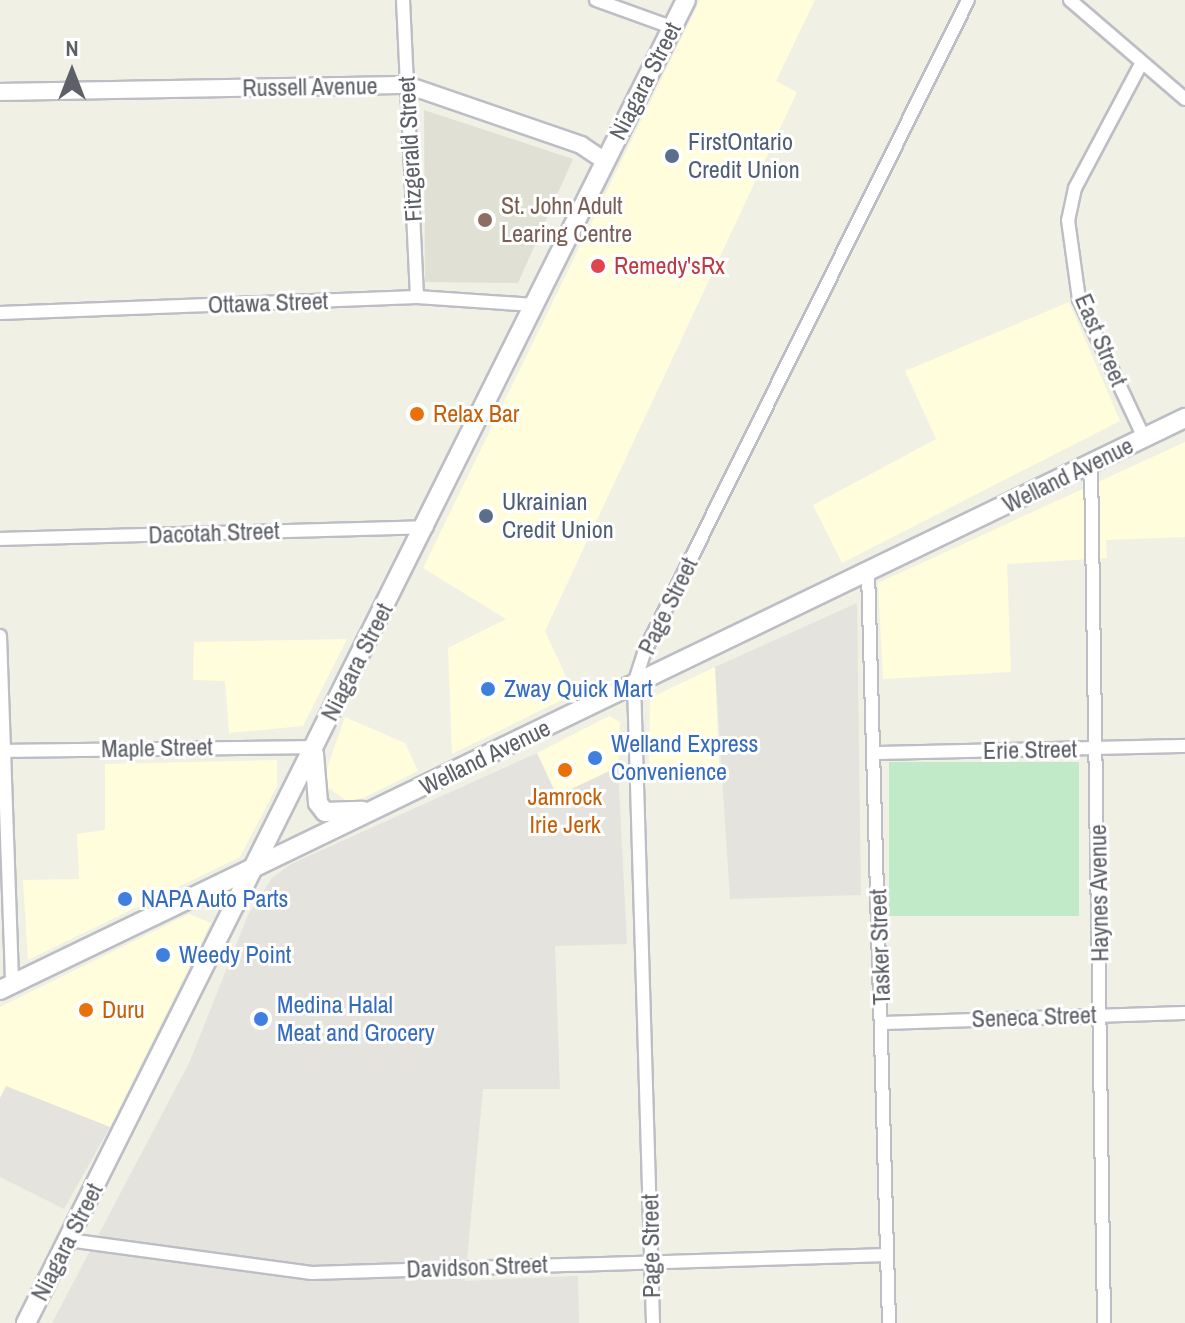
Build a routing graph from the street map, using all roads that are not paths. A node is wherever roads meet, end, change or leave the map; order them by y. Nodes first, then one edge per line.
1 (403, 0) edge
2 (596, 0) edge
3 (686, 0) edge
4 (968, 0) edge
5 (1070, 0) edge
6 (671, 27) junction
7 (1141, 64) junction
8 (407, 85) junction
9 (0, 92) edge
10 (1185, 99) edge
11 (605, 161) junction
12 (417, 297) junction
13 (535, 305) junction
14 (0, 313) edge
15 (1185, 418) edge
16 (1144, 438) junction
17 (1091, 464) junction
18 (427, 527) junction
19 (0, 539) edge
20 (868, 571) junction
21 (0, 636) edge
22 (634, 684) junction
23 (1185, 746) edge
24 (314, 747) junction
25 (1097, 749) junction
26 (2, 751) edge
27 (874, 753) junction
28 (381, 807) junction
29 (253, 867) junction
30 (6, 987) edge
31 (1185, 1013) edge
32 (1101, 1015) junction
33 (883, 1023) junction
34 (68, 1240) junction
35 (887, 1255) junction
36 (651, 1262) junction
37 (26, 1323) edge
38 (653, 1323) edge
39 (889, 1323) edge
40 (1104, 1323) edge

1 - 8 street, Fitzgerald Street
2 - 6 street
3 - 6 main road, Niagara Street
4 - 22 street, Page Street
5 - 7 street
6 - 11 main road, Niagara Street
7 - 10 street
7 - 16 street, East Street
8 - 9 street, Russell Avenue
8 - 11 street, Russell Avenue
8 - 12 street, Fitzgerald Street
11 - 13 main road, Niagara Street
12 - 13 street, Ottawa Street
12 - 14 street, Ottawa Street
13 - 18 main road, Niagara Street
15 - 16 main road, Welland Avenue
16 - 17 main road, Welland Avenue
17 - 20 main road, Welland Avenue
17 - 25 street, Haynes Avenue
18 - 19 street, Dacotah Street
18 - 24 main road, Niagara Street
20 - 22 main road, Welland Avenue
20 - 27 street, Tasker Street
21 - 26 street
22 - 28 main road, Welland Avenue
22 - 36 street, Page Street
23 - 25 street, Erie Street
24 - 26 street, Maple Street
24 - 28 main road
24 - 29 main road, Niagara Street
25 - 27 street, Erie Street
25 - 32 street, Haynes Avenue
26 - 30 street
27 - 33 street, Tasker Street
28 - 29 main road, Welland Avenue
29 - 30 main road, Welland Avenue
29 - 34 main road, Niagara Street
31 - 32 street, Seneca Street
32 - 33 street, Seneca Street
32 - 40 street, Haynes Avenue
33 - 35 street, Tasker Street
34 - 36 street, Davidson Street
34 - 37 main road, Niagara Street
35 - 36 street, Davidson Street
35 - 39 street, Tasker Street
36 - 38 street, Page Street

